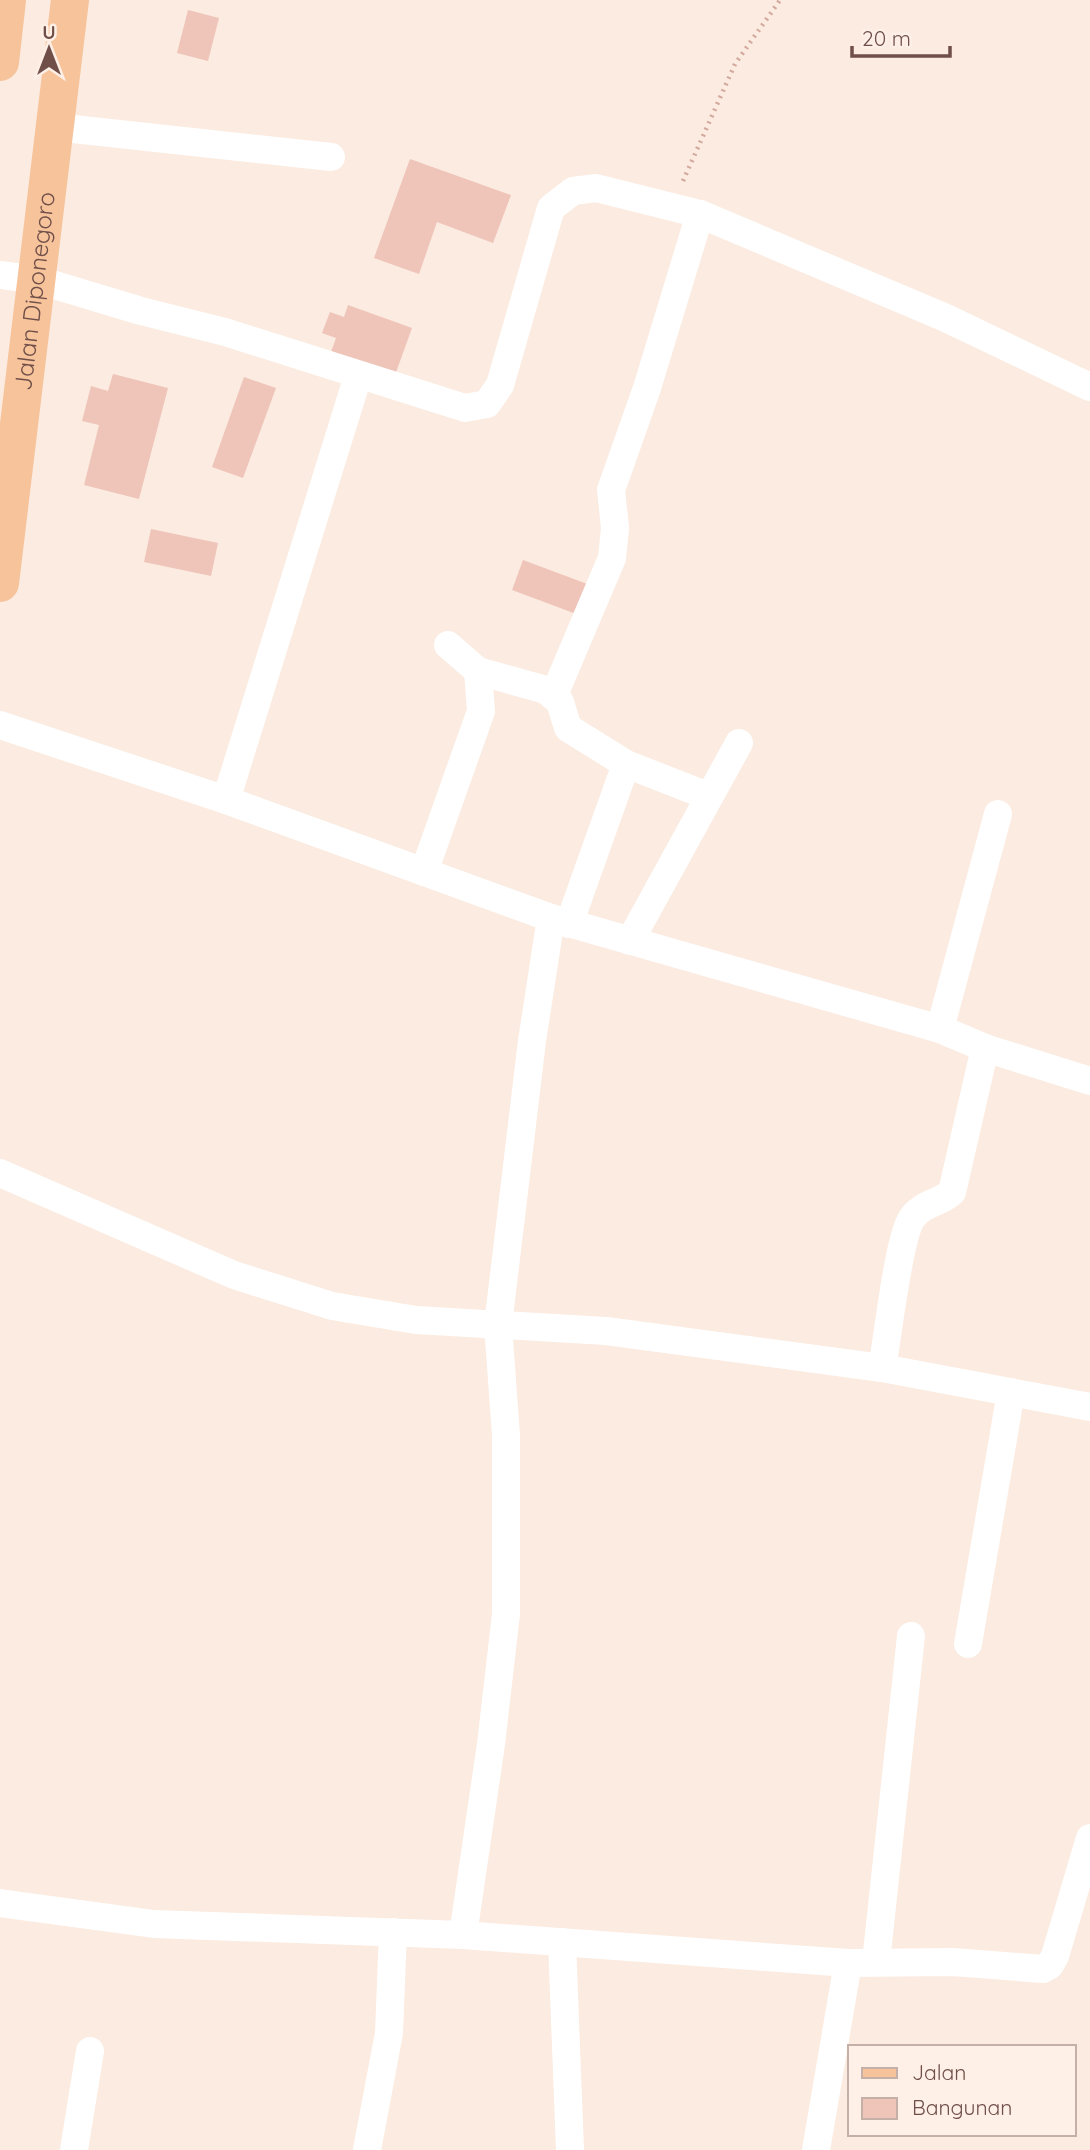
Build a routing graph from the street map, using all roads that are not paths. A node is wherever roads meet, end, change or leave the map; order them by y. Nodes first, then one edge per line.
1 (7, 0) edge
2 (70, 0) edge
3 (0, 62) edge
4 (55, 127) junction
5 (331, 157) dead end
6 (700, 214) junction
7 (0, 275) edge
8 (38, 280) junction
9 (358, 376) junction
10 (1090, 387) edge
11 (0, 583) edge
12 (448, 645) dead end
13 (478, 671) junction
14 (554, 695) junction
15 (0, 725) edge
16 (739, 743) dead end
17 (626, 764) junction
18 (708, 796) junction
19 (226, 800) junction
20 (998, 814) dead end
21 (424, 872) junction
22 (560, 921) junction
23 (630, 941) junction
24 (940, 1029) junction
25 (985, 1048) junction
26 (1090, 1081) edge
27 (0, 1174) edge
28 (498, 1325) junction
29 (882, 1368) junction
30 (1011, 1392) junction
31 (1090, 1407) edge
32 (911, 1636) dead end
33 (968, 1644) dead end
34 (1090, 1838) edge
35 (0, 1903) edge
36 (393, 1932) junction
37 (463, 1935) junction
38 (562, 1942) junction
39 (876, 1962) junction
40 (848, 1963) junction
41 (90, 2052) dead end
42 (74, 2150) edge
43 (367, 2150) edge
44 (570, 2150) edge
45 (816, 2150) edge

1 - 3 main road
2 - 4 main road, Jalan Diponegoro
4 - 5 street
4 - 8 main road, Jalan Diponegoro
6 - 9 street
6 - 10 street
6 - 14 street
7 - 8 street
8 - 9 street
8 - 11 main road, Jalan Diponegoro
9 - 19 street
12 - 13 street
13 - 14 street
13 - 21 street
14 - 17 street
15 - 19 street
16 - 18 street
17 - 18 street
17 - 22 street
18 - 23 street
19 - 21 street
20 - 24 street
21 - 22 street
22 - 23 street
22 - 28 street
23 - 24 street
24 - 25 street
25 - 26 street
25 - 29 street
27 - 28 street
28 - 29 street
28 - 37 street
29 - 30 street
30 - 31 street
30 - 33 street
32 - 39 street
34 - 39 street
35 - 36 street
36 - 37 street
36 - 43 street
37 - 38 street
38 - 40 street
38 - 44 street
39 - 40 street
40 - 45 street
41 - 42 street

